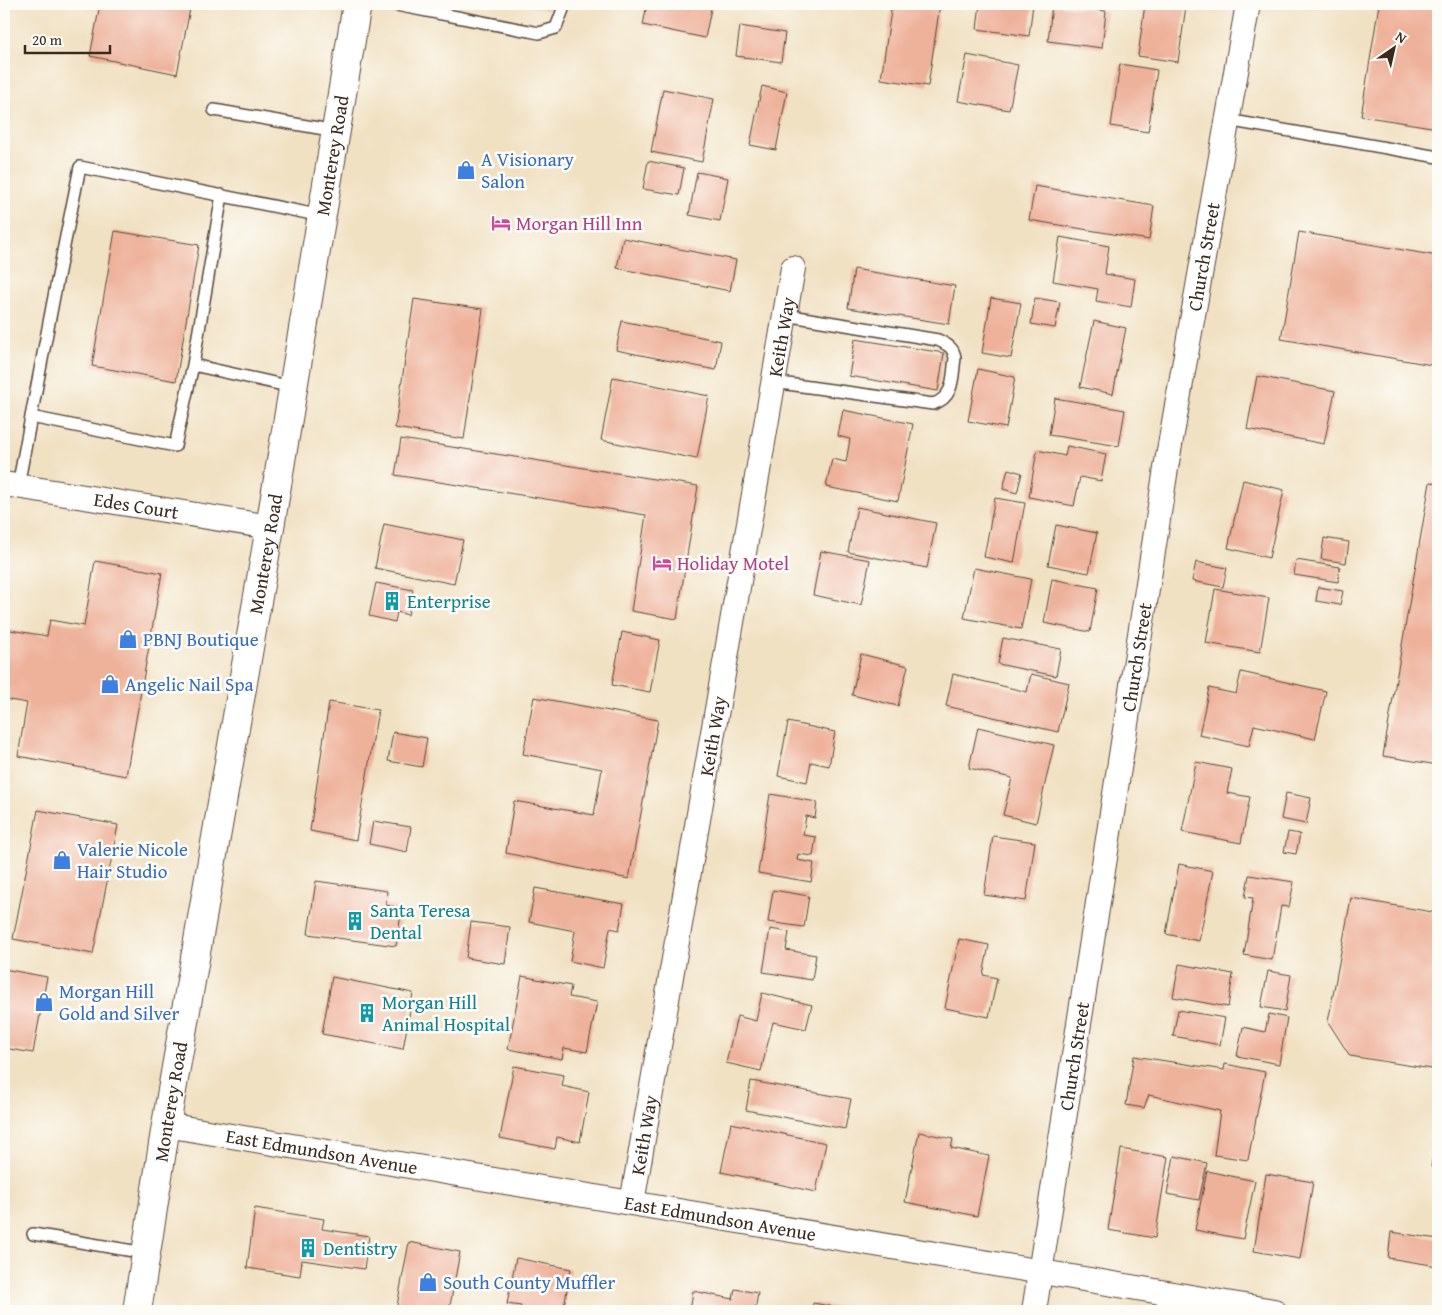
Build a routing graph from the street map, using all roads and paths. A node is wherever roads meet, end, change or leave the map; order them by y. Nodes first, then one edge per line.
1 (357, 4) edge
2 (391, 4) edge
3 (565, 4) edge
4 (1248, 4) edge
5 (214, 110) dead end
6 (1227, 120) junction
7 (336, 131) junction
8 (1438, 157) edge
9 (222, 196) junction
10 (322, 216) junction
11 (793, 268) dead end
12 (785, 315) junction
13 (193, 365) junction
14 (774, 382) junction
15 (292, 387) junction
16 (31, 417) junction
17 (11, 485) edge
18 (270, 527) junction
19 (166, 1125) junction
20 (632, 1203) junction
21 (33, 1234) dead end
22 (145, 1253) junction
23 (1040, 1272) junction
24 (137, 1311) edge
25 (1034, 1311) edge
26 (1274, 1311) edge

1 - 7 main road, Monterey Road
2 - 3 lane
4 - 6 street, Church Street
5 - 7 lane
6 - 8 lane
6 - 23 street, Church Street
7 - 10 main road, Monterey Road
9 - 10 lane
9 - 13 lane
9 - 16 lane
10 - 15 main road, Monterey Road
11 - 12 street, Keith Way
12 - 14 street, Keith Way
12 - 14 lane
13 - 15 lane
13 - 16 lane
14 - 20 street, Keith Way
15 - 18 main road, Monterey Road
16 - 17 lane
17 - 18 street, Edes Court
18 - 19 main road, Monterey Road
19 - 20 street, East Edmundson Avenue
19 - 22 main road, Monterey Road
20 - 23 street, East Edmundson Avenue
21 - 22 lane
22 - 24 main road, Monterey Road
23 - 25 street, Church Street
23 - 26 street, East Edmundson Avenue

